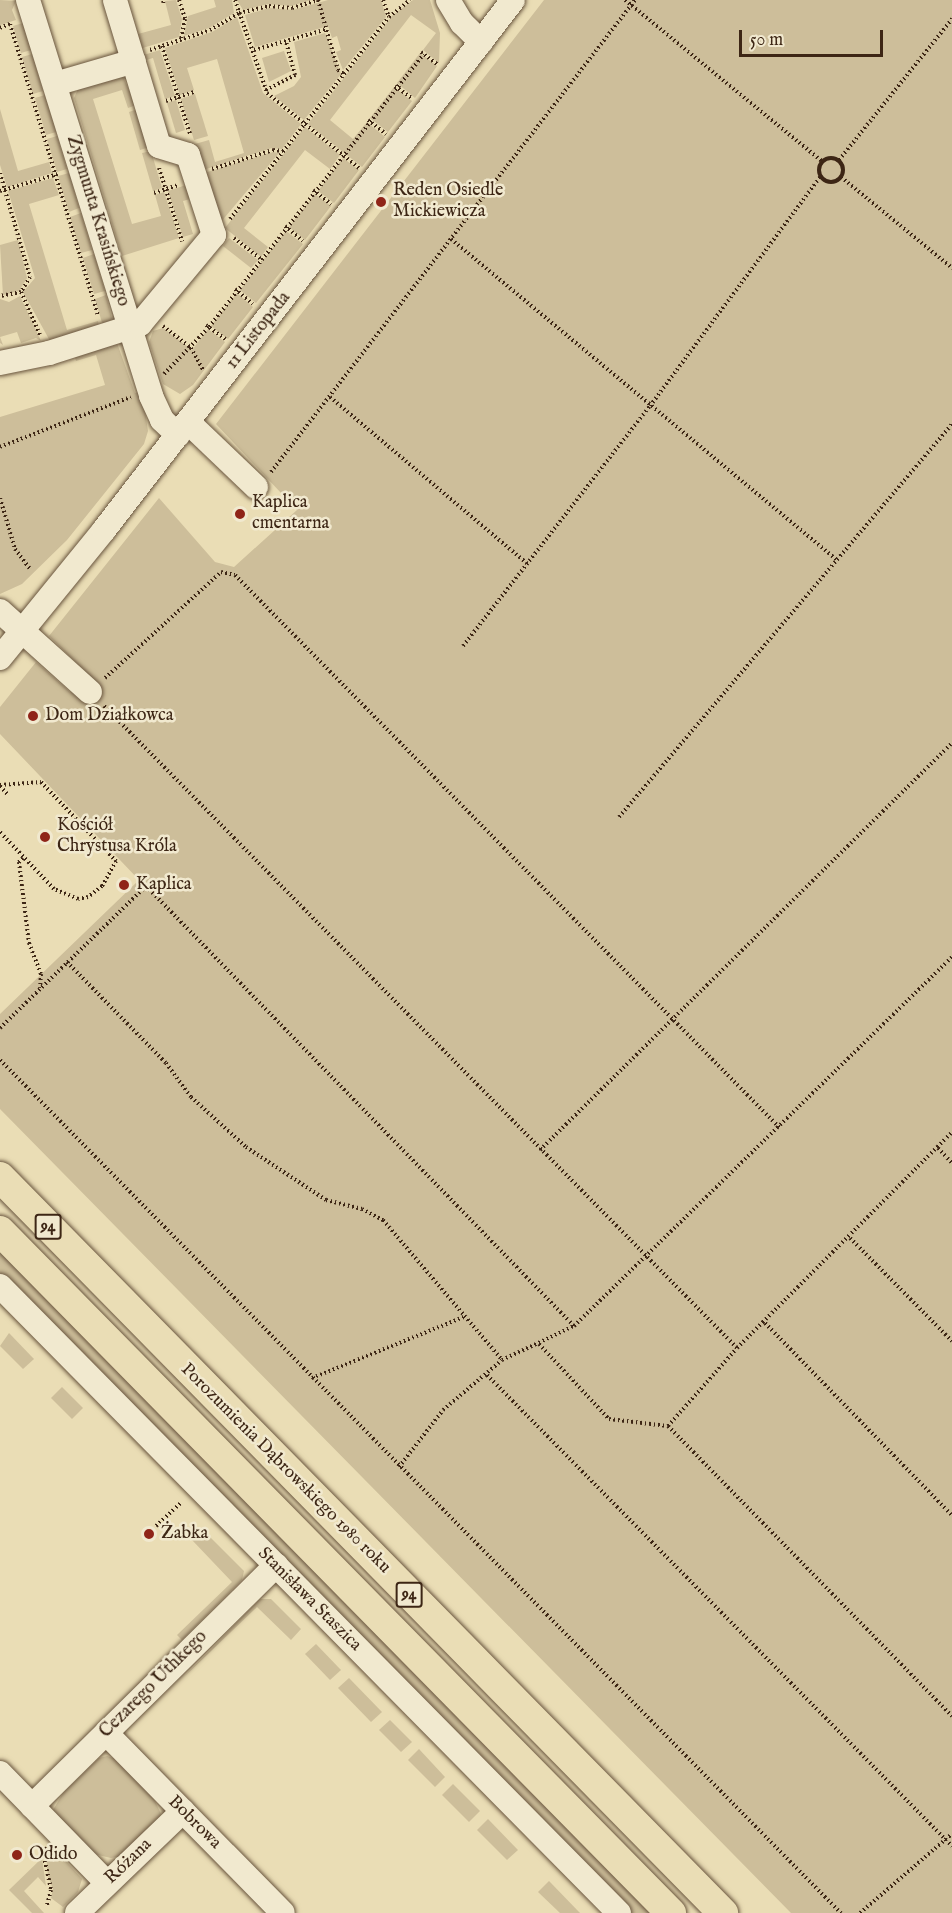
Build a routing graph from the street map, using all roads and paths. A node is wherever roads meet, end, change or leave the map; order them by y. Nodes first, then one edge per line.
1 (28, 0) edge
2 (115, 0) edge
3 (179, 0) edge
4 (235, 0) edge
5 (318, 0) edge
6 (383, 0) edge
7 (410, 0) edge
8 (448, 0) edge
9 (513, 0) edge
10 (625, 0) edge
11 (634, 0) edge
12 (631, 5) junction
13 (239, 13) junction
14 (388, 17) junction
15 (952, 19) edge
16 (10, 24) dead end
17 (327, 29) junction
18 (181, 39) junction
19 (286, 41) junction
20 (481, 42) junction
21 (254, 50) junction
22 (133, 58) junction
23 (442, 68) dead end
24 (344, 74) junction
25 (55, 84) junction
26 (396, 87) junction
27 (266, 90) junction
28 (194, 92) dead end
29 (416, 101) dead end
30 (147, 106) junction
31 (369, 120) junction
32 (304, 124) junction
33 (389, 136) dead end
34 (283, 151) junction
35 (343, 155) junction
36 (156, 158) dead end
37 (839, 160) junction
38 (822, 161) junction
39 (363, 171) dead end
40 (0, 173) edge
41 (63, 173) dead end
42 (194, 174) junction
43 (56, 175) junction
44 (821, 176) junction
45 (841, 177) junction
46 (165, 189) junction
47 (3, 190) edge
48 (314, 191) junction
49 (154, 193) dead end
50 (335, 207) dead end
51 (68, 215) junction
52 (63, 216) dead end
53 (13, 218) junction
54 (8, 219) dead end
55 (286, 227) junction
56 (222, 229) dead end
57 (451, 239) junction
58 (306, 244) dead end
59 (185, 250) dead end
60 (952, 268) edge
61 (236, 290) junction
62 (21, 292) junction
63 (0, 296) edge
64 (87, 299) dead end
65 (257, 307) dead end
66 (157, 322) dead end
67 (208, 326) junction
68 (130, 328) junction
69 (41, 337) dead end
70 (229, 343) dead end
71 (191, 348) junction
72 (0, 363) edge
73 (206, 373) dead end
74 (157, 378) dead end
75 (138, 394) dead end
76 (330, 397) junction
77 (650, 406) junction
78 (952, 424) edge
79 (183, 428) junction
80 (0, 447) edge
81 (256, 487) joint
82 (0, 498) edge
83 (837, 560) junction
84 (529, 565) junction
85 (31, 570) dead end
86 (0, 611) edge
87 (22, 629) junction
88 (463, 646) dead end
89 (1, 653) edge
90 (90, 692) junction
91 (952, 743) edge
92 (0, 785) edge
93 (9, 796) dead end
94 (619, 817) dead end
95 (0, 832) edge
96 (23, 858) junction
97 (952, 957) edge
98 (67, 962) junction
99 (40, 989) junction
100 (672, 1018) junction
101 (0, 1028) edge
102 (0, 1060) edge
103 (780, 1128) junction
104 (952, 1132) edge
105 (938, 1148) junction
106 (540, 1150) junction
107 (952, 1163) edge
108 (0, 1177) edge
109 (0, 1231) edge
110 (850, 1238) junction
111 (647, 1257) junction
112 (0, 1286) edge
113 (466, 1316) junction
114 (765, 1323) junction
115 (574, 1326) junction
116 (952, 1341) edge
117 (539, 1344) junction
118 (737, 1348) junction
119 (502, 1360) junction
120 (487, 1376) junction
121 (312, 1378) junction
122 (668, 1426) junction
123 (399, 1467) junction
124 (182, 1502) dead end
125 (952, 1515) edge
126 (156, 1526) dead end
127 (276, 1565) junction
128 (952, 1716) edge
129 (106, 1732) junction
130 (0, 1773) edge
131 (32, 1806) junction
132 (183, 1811) junction
133 (952, 1834) edge
134 (60, 1835) junction
135 (946, 1840) junction
136 (952, 1846) edge
137 (107, 1883) junction
138 (47, 1905) dead end
139 (76, 1913) edge
140 (283, 1913) edge
141 (618, 1913) edge
142 (671, 1913) edge
143 (723, 1913) edge
144 (841, 1913) edge
145 (860, 1913) edge

1 - 25 street, Zygmunta Krasińskiego
2 - 22 street
3 - 18 path
4 - 13 path
5 - 13 path
5 - 17 path
6 - 14 path
7 - 14 path
8 - 20 street
9 - 20 street, 11 Listopada
10 - 12 path
11 - 12 path
12 - 38 path
12 - 57 path
13 - 18 path
13 - 21 path
14 - 24 path
15 - 37 path
16 - 43 path
17 - 19 path
17 - 24 path
18 - 22 path
19 - 21 path
19 - 27 path
20 - 79 street, 11 Listopada
21 - 27 path
22 - 25 street
22 - 30 street
23 - 26 path
24 - 32 path
25 - 68 street, Zygmunta Krasińskiego
26 - 29 path
26 - 31 path
27 - 32 path
28 - 30 path
30 - 42 street
31 - 33 path
31 - 35 path
32 - 34 path
32 - 35 path
34 - 42 path
34 - 56 path
35 - 39 path
35 - 48 path
36 - 46 path
37 - 38 path
37 - 45 path
38 - 44 path
40 - 47 path
41 - 43 path
42 - 68 street
43 - 47 path
43 - 51 path
44 - 45 path
44 - 77 path
45 - 60 path
46 - 49 path
46 - 59 path
47 - 53 path
48 - 50 path
48 - 55 path
51 - 52 path
51 - 64 path
53 - 54 path
53 - 62 path
55 - 58 path
55 - 61 path
57 - 76 path
57 - 77 path
61 - 65 path
61 - 67 path
62 - 63 path
62 - 69 path
66 - 71 path
67 - 70 path
67 - 71 path
68 - 72 street
68 - 79 street, Zygmunta Krasińskiego
71 - 73 path
71 - 74 path
75 - 80 path
76 - 81 path
76 - 84 path
77 - 83 path
77 - 84 path
78 - 83 path
79 - 81 street, Zygmunta Krasińskiego
79 - 87 street, 11 Listopada
82 - 85 path
83 - 94 path
84 - 88 path
86 - 87 street
87 - 89 street, 11 Listopada
87 - 90 street
90 - 100 path
90 - 106 path
91 - 100 path
92 - 93 path
92 - 96 path
95 - 96 path
96 - 99 path
97 - 103 path
98 - 99 path
98 - 113 path
98 - 115 path
99 - 101 path
100 - 103 path
100 - 106 path
102 - 121 path
103 - 111 path
104 - 105 path
105 - 107 path
105 - 110 path
106 - 111 path
108 - 143 main road, Porozumienia Dąbrowskiego 1980 roku / 94
109 - 142 main road, Porozumienia Dąbrowskiego 1980 roku / 94
110 - 114 path
110 - 116 path
111 - 115 path
111 - 118 path
112 - 127 street, Stanisława Staszica
113 - 119 path
113 - 121 path
114 - 118 path
114 - 125 path
115 - 117 path
117 - 119 path
117 - 122 path
118 - 122 path
119 - 120 path
120 - 123 path
120 - 135 path
121 - 123 path
122 - 128 path
123 - 144 path
124 - 126 path
127 - 129 street, Cezarego Uthkego
127 - 141 street, Stanisława Staszica
129 - 131 street, Cezarego Uthkego
129 - 132 street, Bobrowa
130 - 131 street
131 - 134 street
132 - 137 street, Różana
132 - 140 street, Bobrowa
133 - 135 path
134 - 137 street
134 - 138 path
135 - 136 path
135 - 145 path
137 - 139 street, Różana

